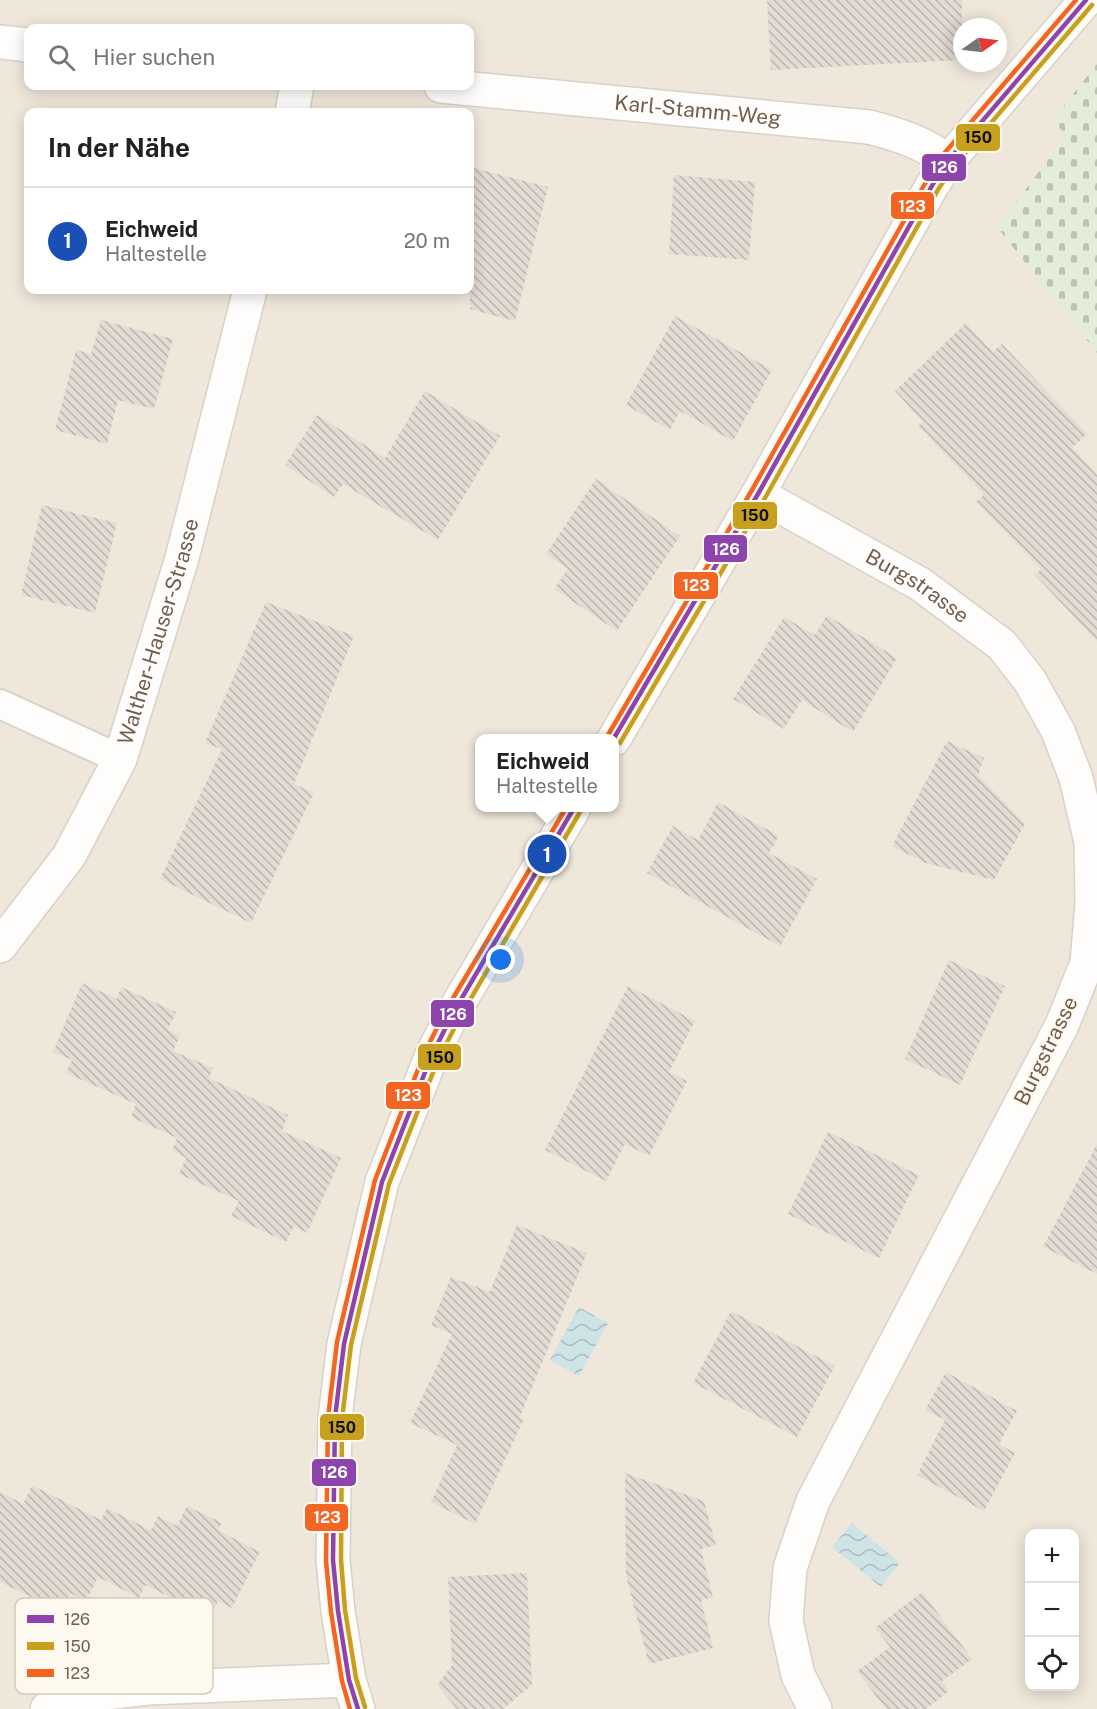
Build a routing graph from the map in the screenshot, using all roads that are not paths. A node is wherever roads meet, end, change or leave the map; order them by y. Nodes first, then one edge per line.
1 (1086, 0) edge
2 (0, 42) edge
3 (24, 45) edge
4 (474, 89) edge
5 (296, 90) edge
6 (293, 108) edge
7 (948, 161) junction
8 (249, 294) edge
9 (758, 494) junction
10 (0, 704) edge
11 (618, 734) edge
12 (120, 759) junction
13 (571, 812) edge
14 (0, 946) edge
15 (213, 1690) edge
16 (97, 1694) edge
17 (354, 1694) edge
18 (47, 1709) edge
19 (814, 1709) edge

1 - 7 street
2 - 3 street
4 - 7 street, Karl-Stamm-Weg
5 - 6 street
7 - 9 street
8 - 12 street, Walther-Hauser-Strasse
9 - 11 street
9 - 19 street, Burgstrasse
10 - 12 lane
12 - 14 street, Walther-Hauser-Strasse
13 - 17 street
15 - 17 street
16 - 18 street

